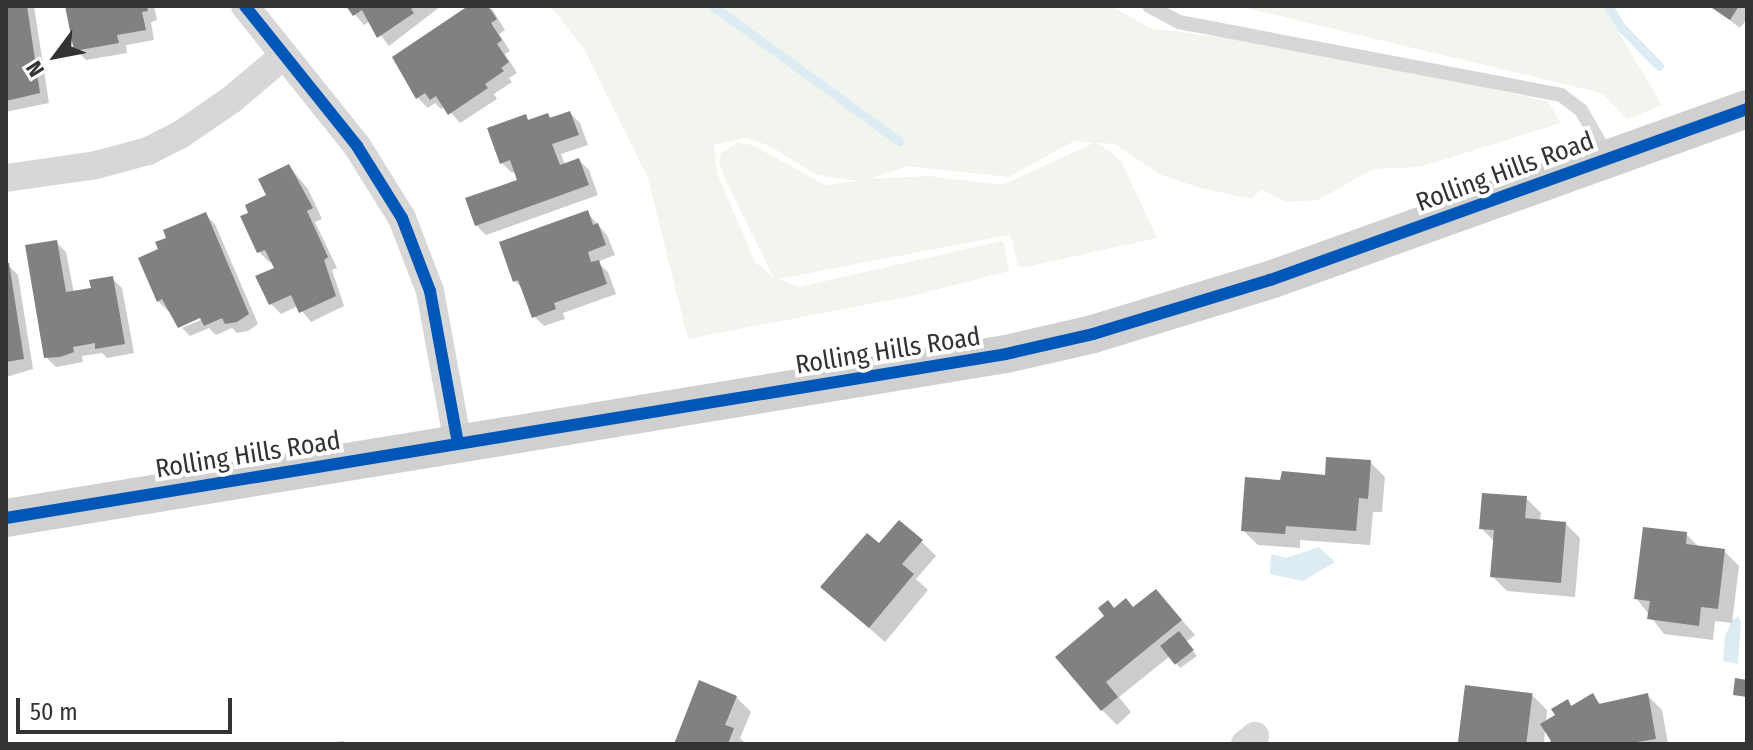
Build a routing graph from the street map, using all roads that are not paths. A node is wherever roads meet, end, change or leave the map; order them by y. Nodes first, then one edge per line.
1 (245, 6) edge
2 (1149, 6) edge
3 (283, 56) junction
4 (1747, 109) edge
5 (1609, 157) junction
6 (6, 178) edge
7 (458, 443) junction
8 (6, 518) edge

1 - 3 street
2 - 5 lane
3 - 6 street
3 - 7 street
4 - 5 street, Rolling Hills Road
5 - 7 street, Rolling Hills Road
7 - 8 street, Rolling Hills Road

